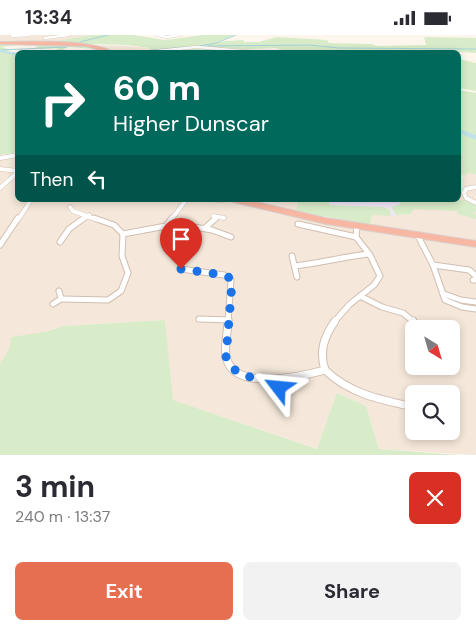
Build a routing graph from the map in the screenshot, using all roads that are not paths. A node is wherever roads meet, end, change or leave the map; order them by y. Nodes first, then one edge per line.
1 (29, 35) edge
2 (52, 35) edge
3 (69, 35) edge
4 (157, 35) edge
5 (12, 36) dead end
6 (178, 36) edge
7 (45, 38) dead end
8 (0, 43) edge
9 (108, 50) edge
10 (167, 50) edge
11 (225, 50) edge
12 (15, 156) edge
13 (0, 158) edge
14 (0, 169) edge
15 (15, 172) edge
16 (15, 175) edge
17 (476, 187) edge
18 (0, 188) edge
19 (461, 188) edge
20 (466, 189) junction
21 (30, 202) edge
22 (185, 202) edge
23 (245, 202) edge
24 (476, 203) edge
25 (71, 210) dead end
26 (89, 215) junction
27 (224, 218) dead end
28 (170, 223) junction
29 (298, 224) dead end
30 (357, 226) junction
31 (205, 228) junction
32 (123, 233) junction
33 (418, 235) junction
34 (232, 237) dead end
35 (356, 237) junction
36 (59, 240) dead end
37 (476, 244) edge
38 (0, 245) edge
39 (368, 254) junction
40 (292, 256) dead end
41 (433, 265) junction
42 (294, 266) junction
43 (181, 269) dead end
44 (297, 277) dead end
45 (475, 279) edge
46 (59, 291) dead end
47 (444, 294) junction
48 (360, 296) junction
49 (60, 299) junction
50 (476, 303) edge
51 (53, 304) dead end
52 (476, 309) edge
53 (199, 319) dead end
54 (229, 320) junction
55 (413, 320) edge
56 (325, 370) junction
57 (278, 379) junction
58 (279, 388) dead end
59 (405, 405) edge

1 - 5 street
2 - 3 street
2 - 7 street
4 - 6 street
8 - 9 highway
10 - 11 street
12 - 13 street
14 - 15 main road
16 - 18 street
17 - 20 street
19 - 20 street
20 - 24 street
21 - 38 street
22 - 28 street
23 - 30 highway
25 - 26 street
26 - 32 street
26 - 36 street
27 - 31 street
28 - 31 street
28 - 32 street
29 - 35 street
30 - 33 highway
30 - 35 street
31 - 34 street
32 - 49 street
33 - 37 highway
33 - 41 street
35 - 39 street
39 - 42 street
39 - 48 street
40 - 42 street
41 - 45 street
41 - 47 street
42 - 44 street
43 - 54 street
46 - 49 street
47 - 50 street
47 - 52 street
48 - 55 street
48 - 56 street
49 - 51 street
53 - 54 street
54 - 57 street
56 - 57 street
56 - 59 street
57 - 58 street

